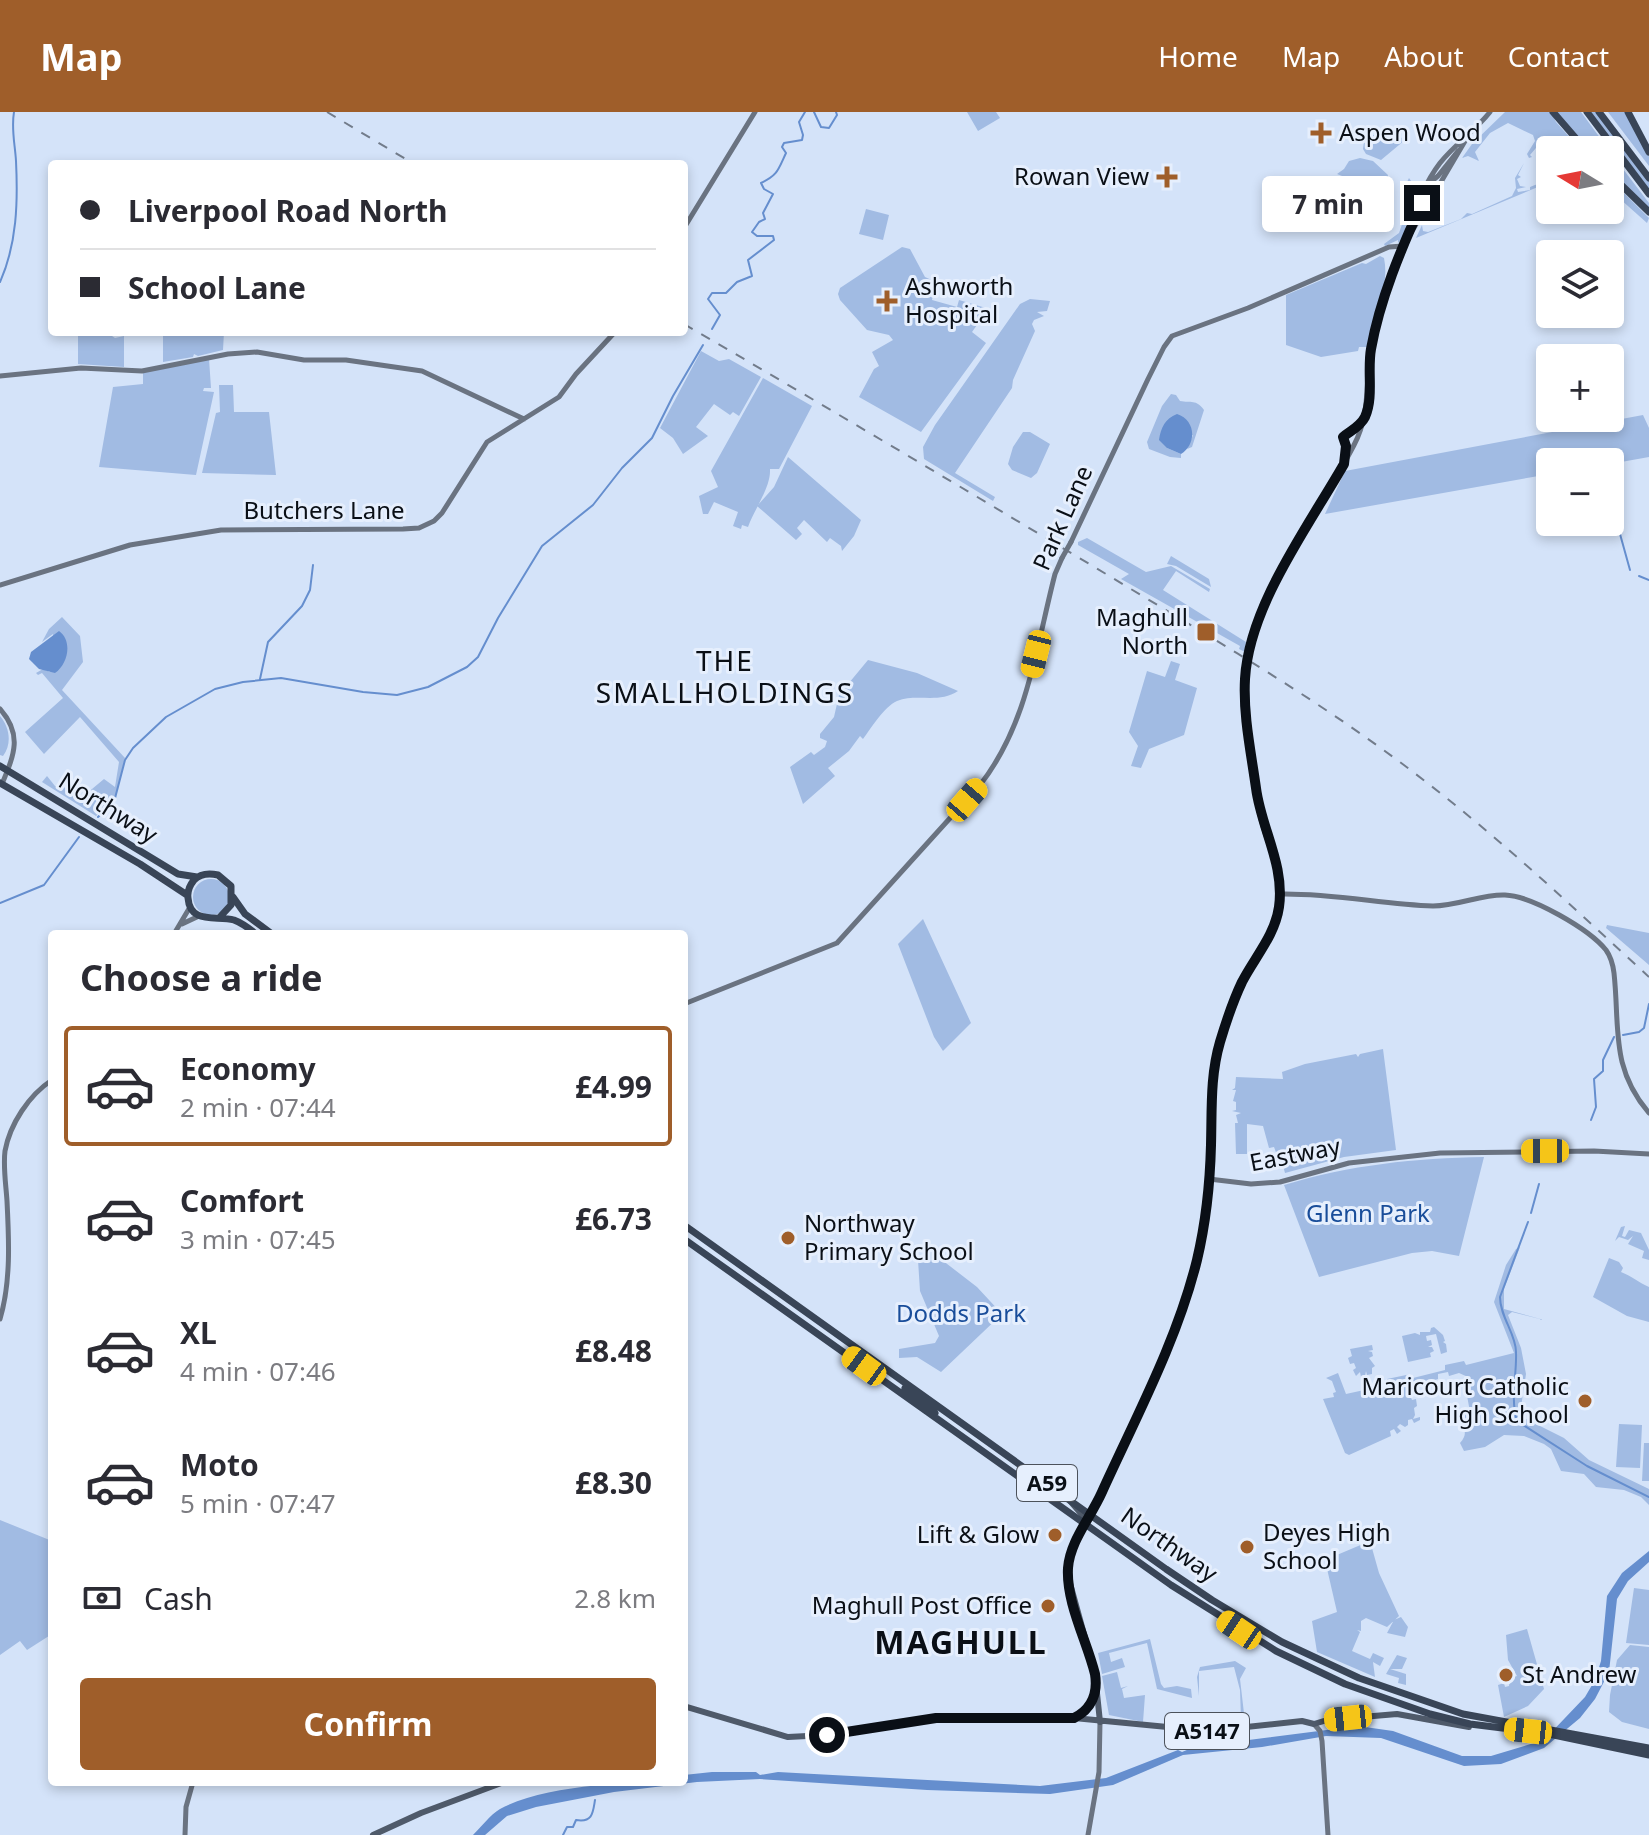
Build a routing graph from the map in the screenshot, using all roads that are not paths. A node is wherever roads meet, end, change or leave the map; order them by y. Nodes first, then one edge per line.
1 (755, 112) edge
2 (1492, 112) edge
3 (1553, 112) edge
4 (1587, 112) edge
5 (1599, 112) edge
6 (1628, 112) edge
7 (1468, 135) junction
8 (1574, 136) edge
9 (1463, 147) junction
10 (1649, 152) edge
11 (1649, 178) edge
12 (1439, 184) junction
13 (1426, 185) junction
14 (1624, 188) edge
15 (1649, 194) edge
16 (1649, 212) edge
17 (688, 221) edge
18 (1408, 232) junction
19 (1404, 245) junction
20 (1382, 251) junction
21 (1400, 256) junction
22 (611, 336) edge
23 (0, 376) edge
24 (524, 419) junction
25 (1363, 421) junction
26 (1351, 433) junction
27 (1357, 439) junction
28 (1346, 446) junction
29 (1354, 446) junction
30 (1346, 458) junction
31 (0, 585) edge
32 (0, 709) edge
33 (4, 768) edge
34 (1, 783) edge
35 (197, 877) junction
36 (1280, 894) junction
37 (187, 895) junction
38 (233, 897) junction
39 (190, 907) junction
40 (199, 916) junction
41 (219, 918) junction
42 (181, 925) junction
43 (177, 930) edge
44 (250, 930) edge
45 (267, 930) edge
46 (688, 1002) edge
47 (48, 1083) edge
48 (1649, 1113) edge
49 (1649, 1154) edge
50 (1209, 1179) junction
51 (688, 1228) edge
52 (688, 1242) edge
53 (0, 1319) edge
54 (896, 1376) junction
55 (938, 1419) junction
56 (1069, 1499) junction
57 (1091, 1515) junction
58 (1085, 1524) junction
59 (1097, 1687) junction
60 (1426, 1702) junction
61 (688, 1707) edge
62 (1074, 1718) junction
63 (1446, 1718) junction
64 (1100, 1722) junction
65 (1314, 1724) junction
66 (1488, 1727) junction
67 (1552, 1732) junction
68 (1567, 1735) junction
69 (1649, 1748) edge
70 (1649, 1755) edge
71 (192, 1786) edge
72 (493, 1786) edge
73 (389, 1832) edge
74 (185, 1835) edge
75 (373, 1835) edge
76 (1088, 1835) edge
77 (1328, 1835) edge

1 - 17 street
2 - 7 street
3 - 8 highway
4 - 15 highway
5 - 11 highway
6 - 10 highway
7 - 9 street
7 - 13 street
9 - 12 street
9 - 13 street
12 - 18 street
12 - 19 street
13 - 18 street
14 - 16 highway
18 - 19 street
19 - 20 street, Park Lane
19 - 21 street
20 - 21 street
20 - 46 street, Park Lane, bridge
21 - 25 street
22 - 24 street, Butchers Lane
23 - 24 street
24 - 31 street, Butchers Lane
25 - 26 street
25 - 27 street
26 - 27 street
26 - 28 street
27 - 29 street
28 - 29 street
28 - 30 street
29 - 30 street
30 - 36 street, bridge
32 - 33 street
33 - 34 street
33 - 35 highway, Northway
34 - 37 highway, Northway
35 - 37 highway
35 - 38 highway
36 - 48 street
36 - 50 street
37 - 39 highway
38 - 41 highway
38 - 45 highway
39 - 40 highway
39 - 42 street
40 - 41 highway
40 - 42 street
41 - 44 highway
42 - 43 street
47 - 53 street
49 - 50 street, Eastway
50 - 57 street
51 - 54 highway, Northway / A59
52 - 55 highway, Northway / A59
54 - 55 highway
54 - 56 highway, Northway / A59
55 - 58 highway, Northway / A59
56 - 57 highway, Northway / A59
56 - 58 main road
57 - 58 main road
57 - 60 highway, Northway / A59
58 - 59 main road
58 - 63 highway, Northway / A59
59 - 62 main road
59 - 64 main road
60 - 63 highway
60 - 67 highway, Northway / A59
61 - 62 main road, A5147
62 - 64 main road, A5147
63 - 66 highway, Northway / A59
64 - 65 main road, A5147
64 - 76 street
65 - 66 main road, A5147
65 - 77 street
66 - 67 highway, Northway / A59
67 - 68 highway, Northway / A59
68 - 69 highway, Northway / A59
68 - 70 highway, Northway / A59
71 - 74 street
72 - 73 main road
73 - 75 main road

